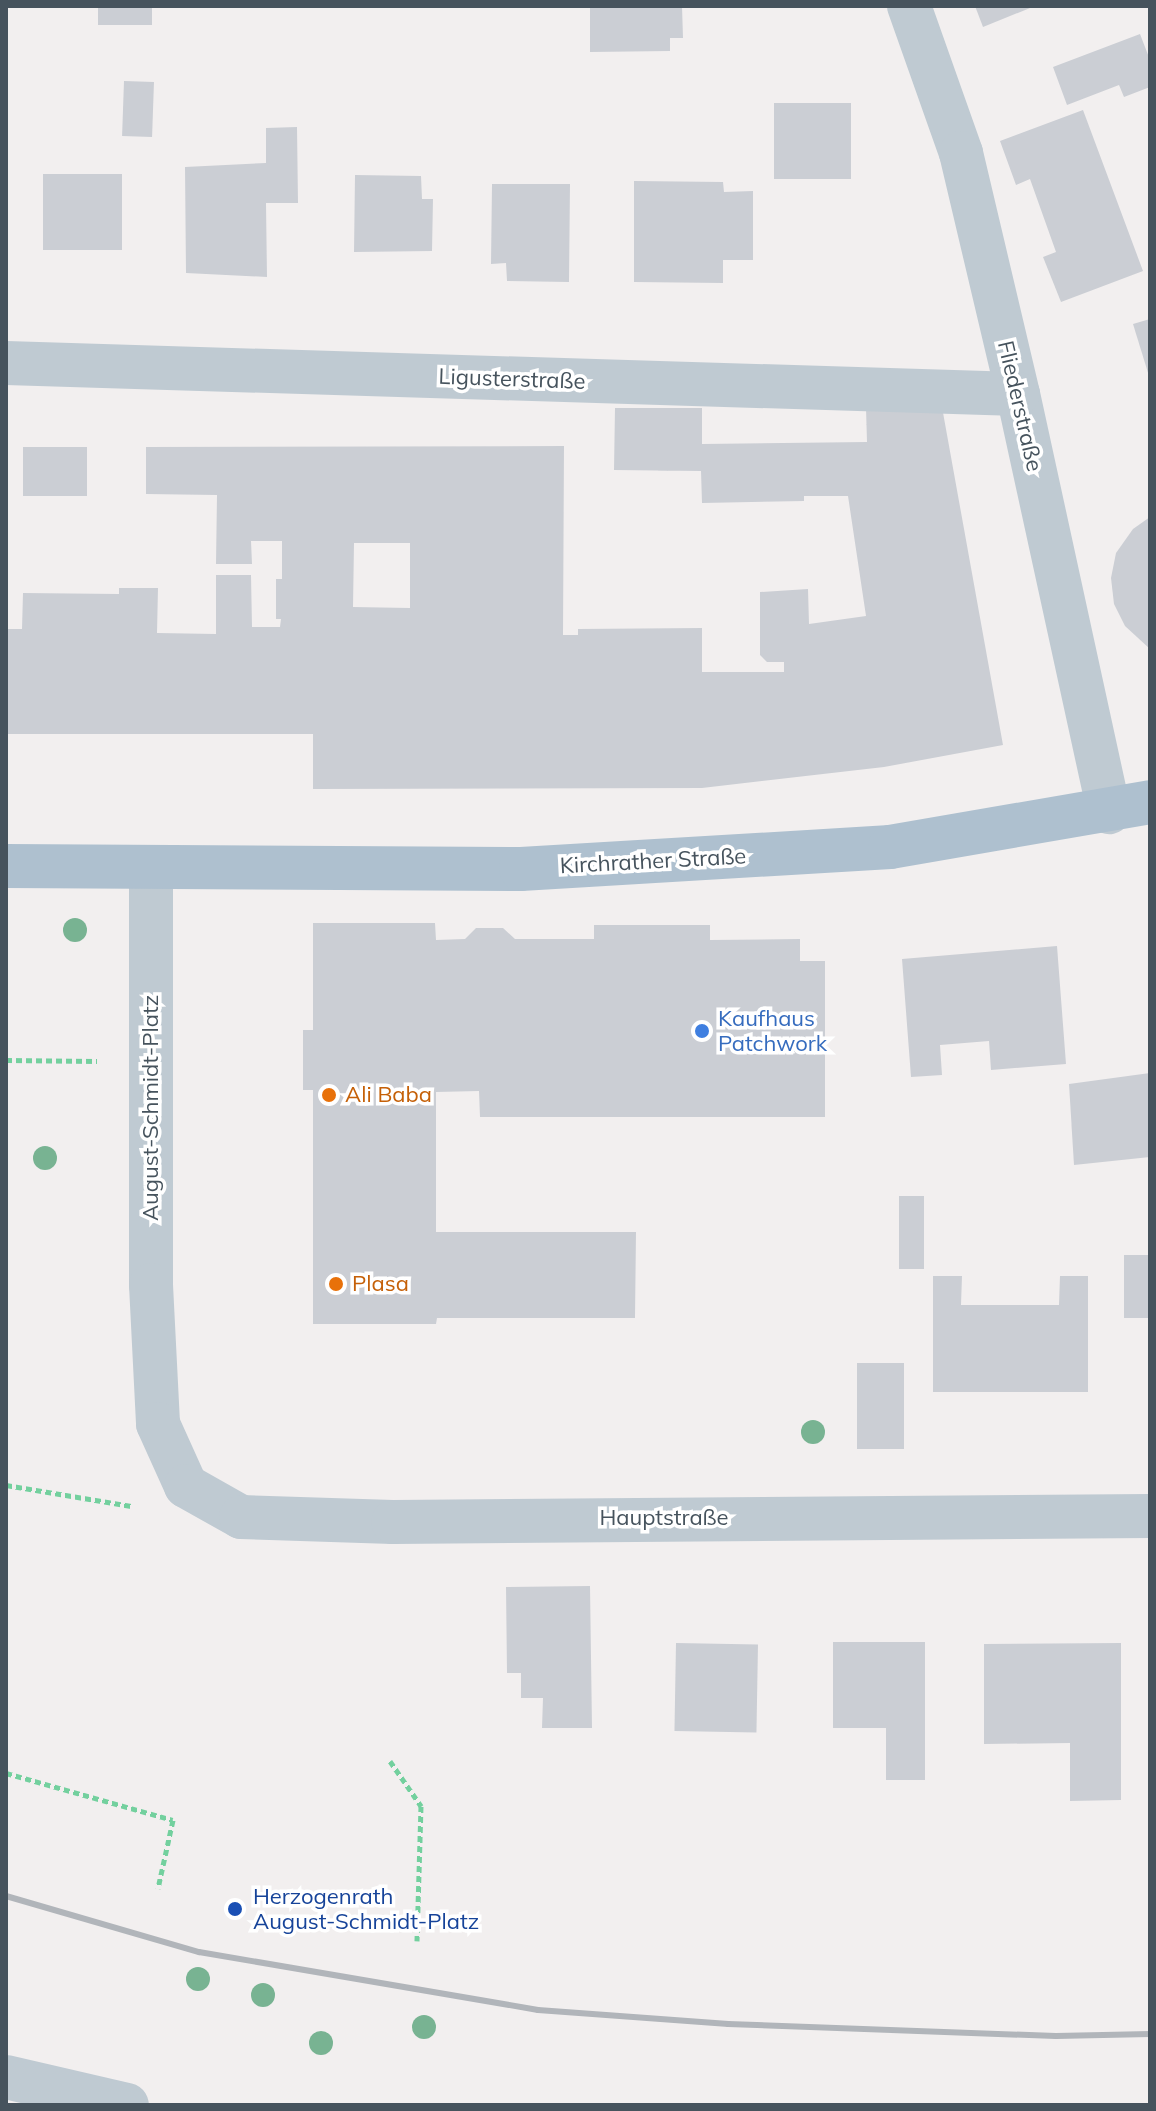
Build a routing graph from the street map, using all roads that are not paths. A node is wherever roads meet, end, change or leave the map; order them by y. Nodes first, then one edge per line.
1 (909, 6) edge
2 (6, 363) edge
3 (1018, 394) junction
4 (1130, 807) edge
5 (6, 866) edge
6 (151, 868) junction
7 (186, 1486) joint
8 (1150, 1516) edge
9 (6, 2077) edge
10 (127, 2105) edge

1 - 3 street, Fliederstraße
2 - 3 street, Ligusterstraße
3 - 4 street, Fliederstraße
4 - 6 main road, Kirchrather Straße
5 - 6 main road
6 - 7 street, August-Schmidt-Platz
7 - 8 street, Hauptstraße
9 - 10 street

